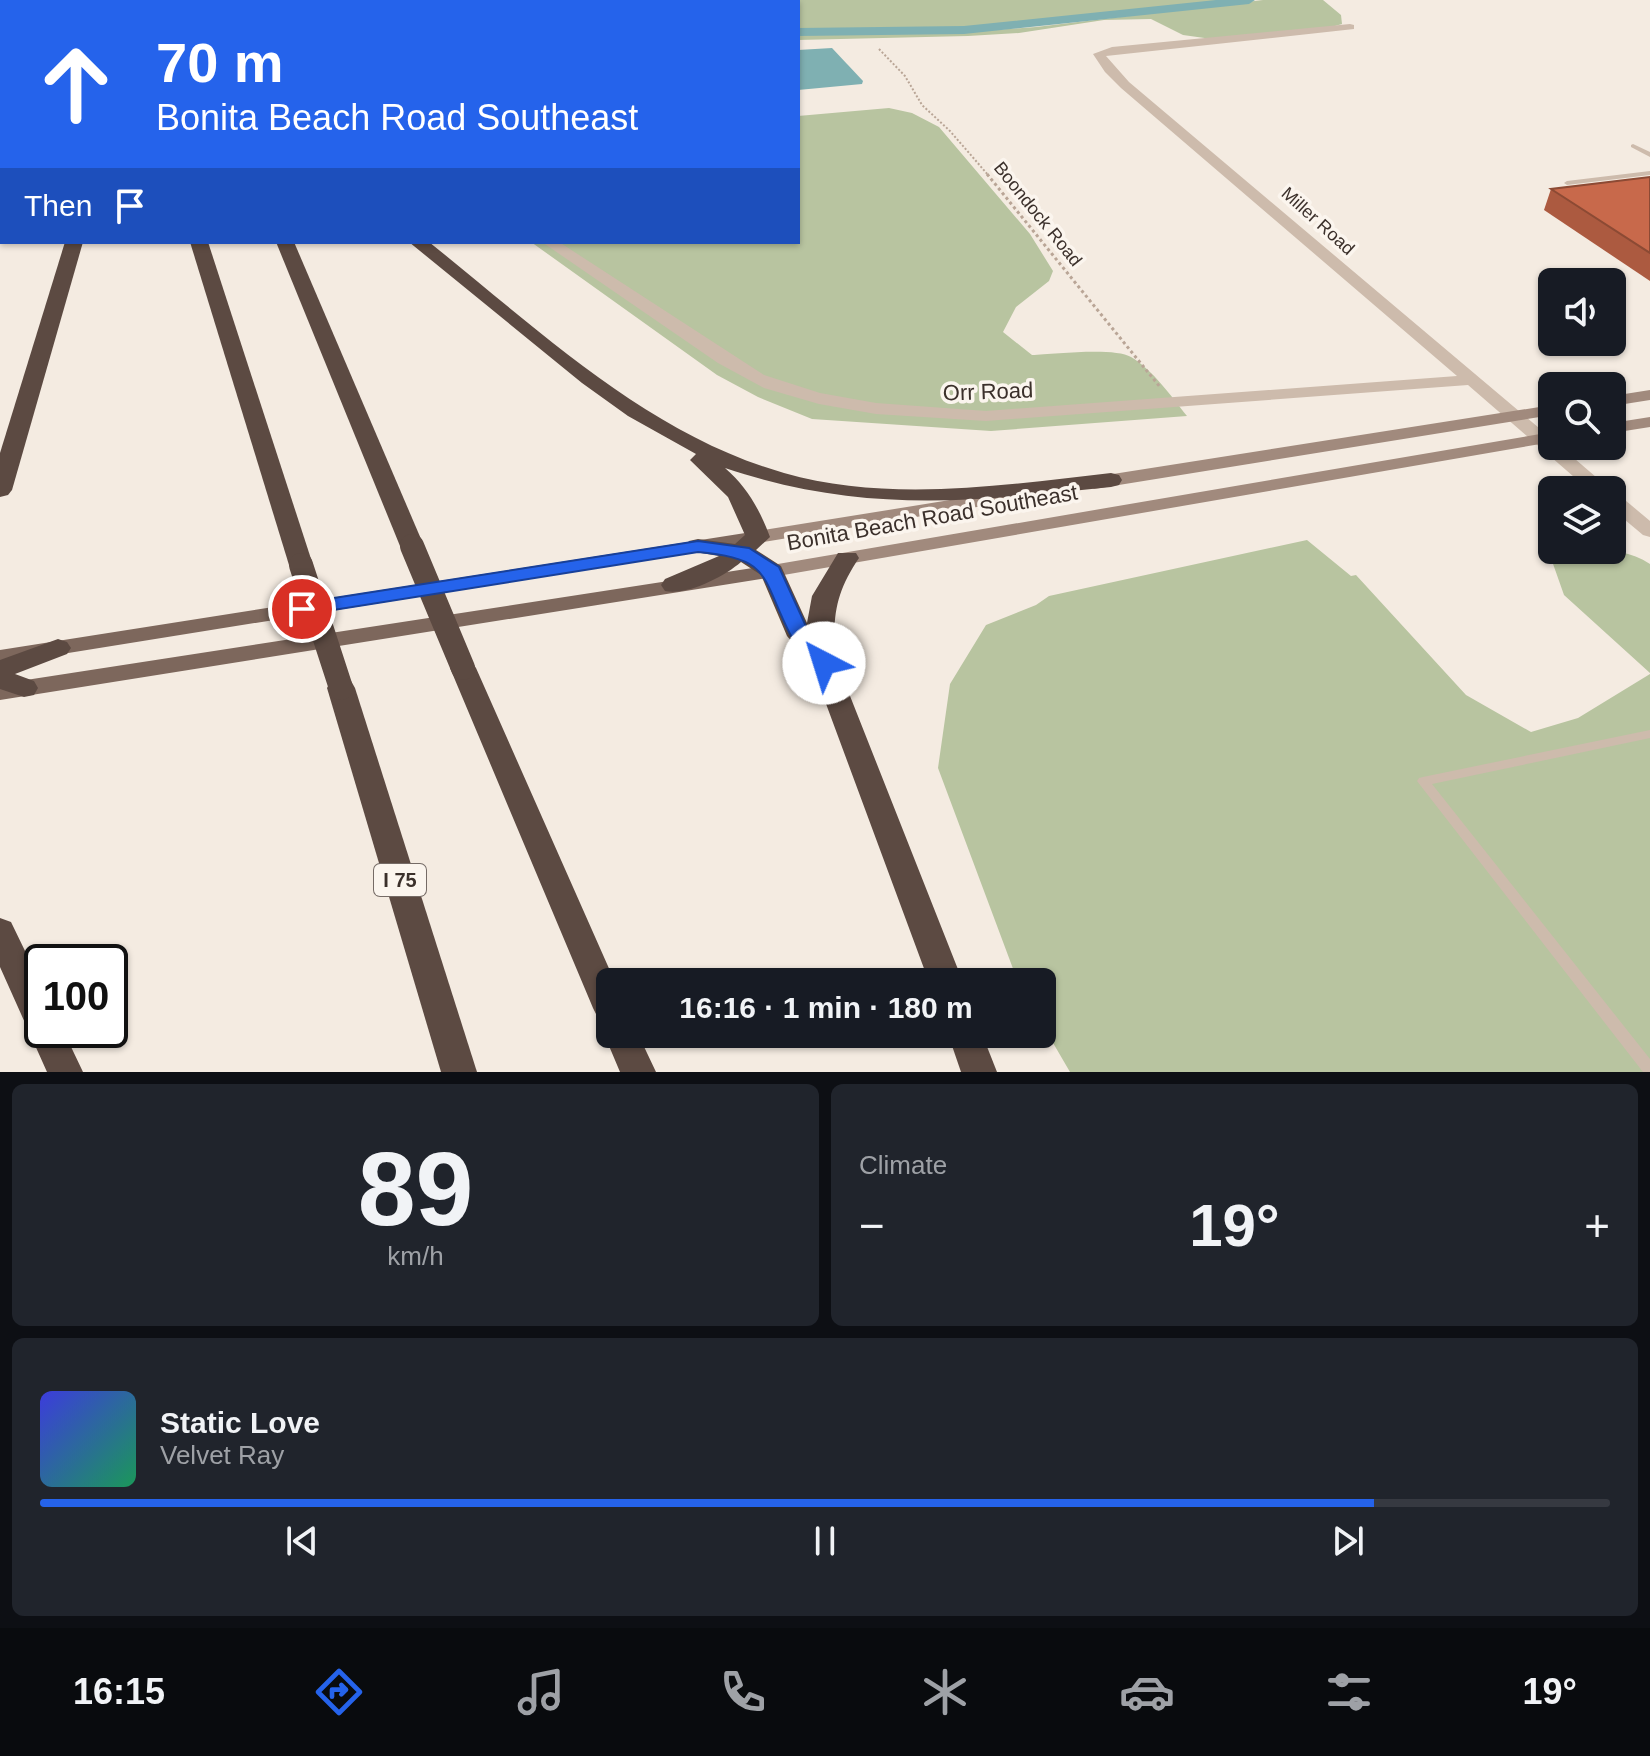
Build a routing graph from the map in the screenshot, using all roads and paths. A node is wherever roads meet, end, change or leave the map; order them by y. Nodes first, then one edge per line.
1 (1350, 27) dead end
2 (879, 49) dead end
3 (1633, 146) dead end
4 (1650, 155) edge
5 (1650, 173) edge
6 (1567, 183) dead end
7 (73, 244) edge
8 (200, 244) edge
9 (286, 244) edge
10 (421, 244) edge
11 (552, 244) edge
12 (1471, 380) junction
13 (1650, 395) edge
14 (1626, 399) edge
15 (1171, 402) junction
16 (622, 403) junction
17 (1538, 412) edge
18 (1513, 416) junction
19 (1650, 422) edge
20 (1626, 426) edge
21 (1538, 433) edge
22 (1538, 439) edge
23 (1569, 460) edge
24 (1586, 476) edge
25 (1111, 480) junction
26 (0, 490) edge
27 (1626, 511) edge
28 (1650, 531) edge
29 (750, 544) junction
30 (698, 546) joint
31 (847, 558) junction
32 (772, 571) junction
33 (674, 585) junction
34 (58, 648) junction
35 (0, 657) edge
36 (824, 663) junction
37 (0, 670) edge
38 (8, 686) edge
39 (1650, 734) edge
40 (0, 931) edge
41 (941, 968) edge
42 (596, 976) edge
43 (24, 983) edge
44 (54, 1048) edge
45 (627, 1048) edge
46 (970, 1048) edge
47 (1650, 1070) edge
48 (65, 1072) edge
49 (459, 1072) edge
50 (638, 1072) edge
51 (979, 1072) edge

1 - 12 street, Miller Road
2 - 15 path, Boondock Road
3 - 4 lane
5 - 6 lane
7 - 26 highway
8 - 49 highway, I 75, bridge
9 - 42 highway, bridge
10 - 16 highway
11 - 15 street, Orr Road
12 - 15 street, Orr Road
12 - 18 street, Miller Road
13 - 14 street
16 - 25 highway
16 - 29 highway
17 - 18 street, Bonita Beach Road Southeast
18 - 21 street, Miller Road
18 - 25 street, Bonita Beach Road Southeast
19 - 20 street
22 - 31 street, Bonita Beach Road Southeast
23 - 24 street, Miller Road
25 - 29 street, Bonita Beach Road Southeast
27 - 28 street
29 - 30 highway
29 - 32 highway
29 - 33 highway
30 - 34 main road
31 - 32 street, Bonita Beach Road Southeast
31 - 36 highway
32 - 33 main road, Bonita Beach Road Southeast
32 - 36 highway
33 - 38 main road, Bonita Beach Road Southeast
34 - 35 main road
34 - 37 highway
36 - 41 highway
39 - 47 lane
40 - 43 highway
44 - 48 highway
45 - 50 highway
46 - 51 highway

